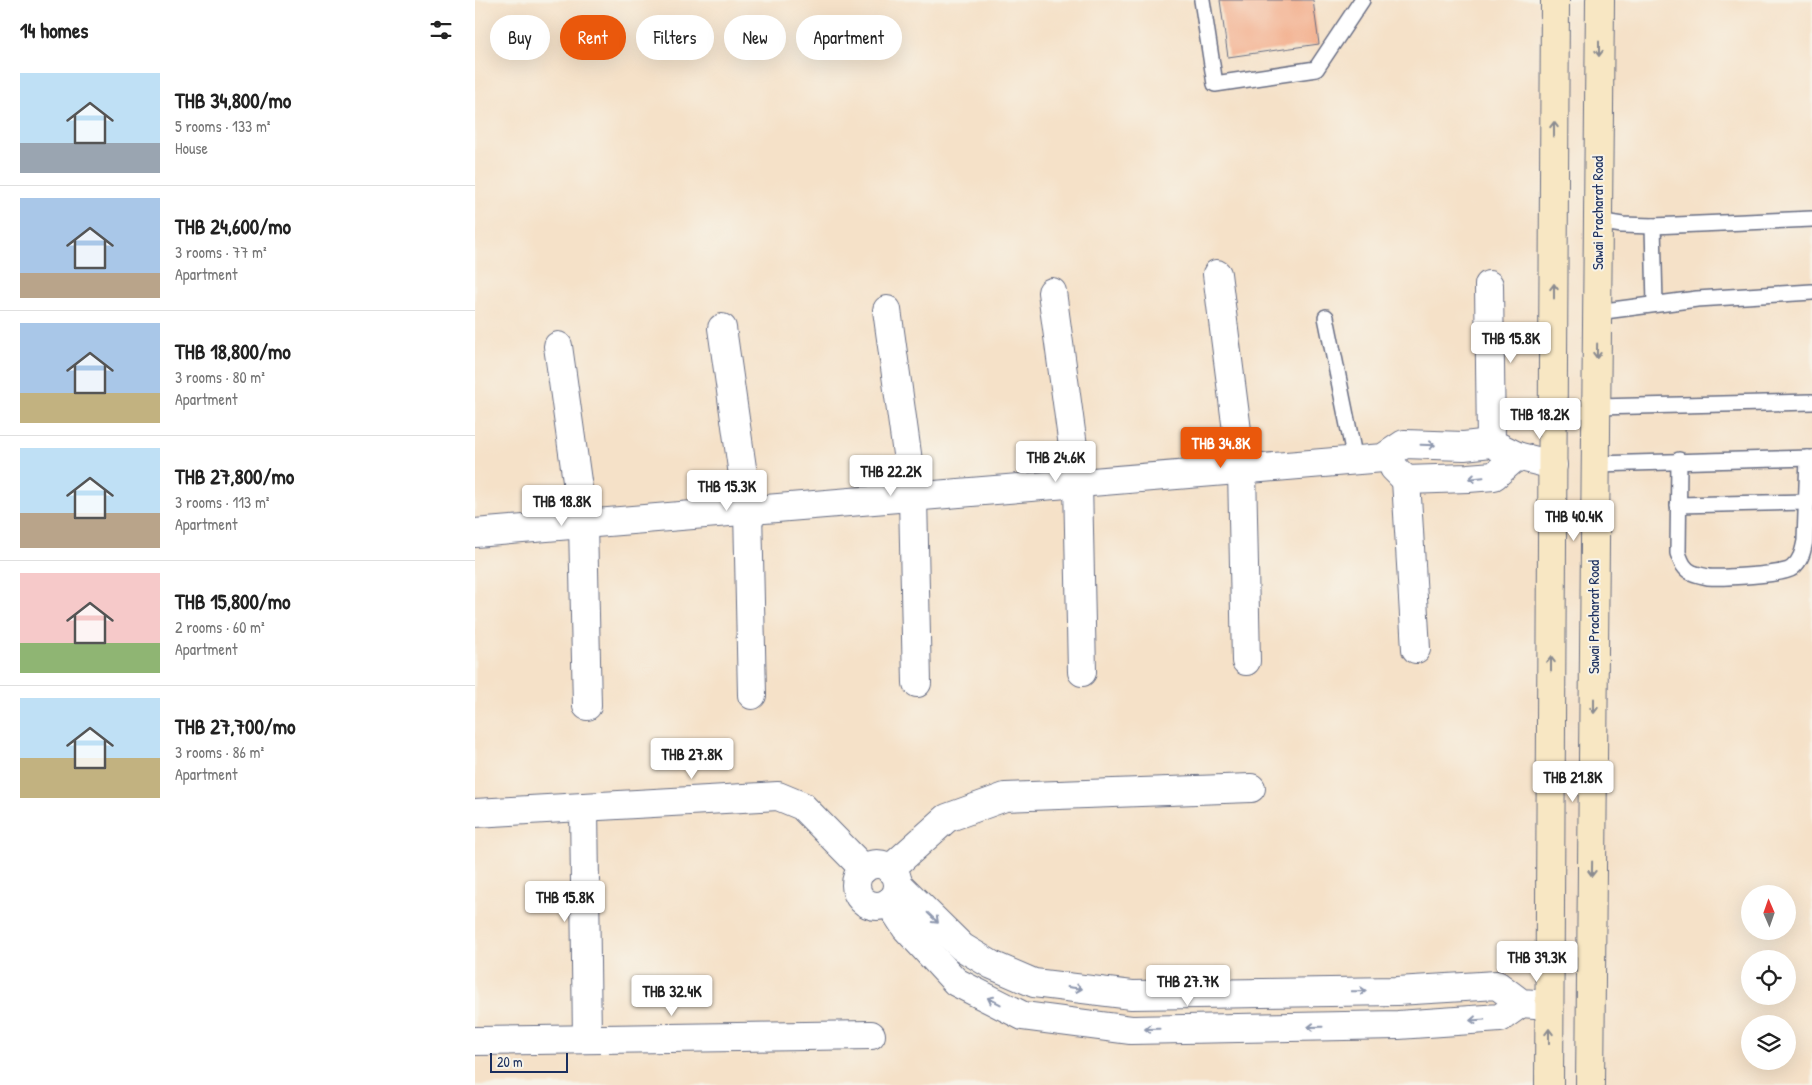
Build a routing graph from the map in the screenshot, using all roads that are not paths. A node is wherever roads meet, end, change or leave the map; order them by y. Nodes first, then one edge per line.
1 (1202, 0) edge
2 (1362, 0) edge
3 (1555, 0) edge
4 (1599, 0) edge
5 (1812, 219) edge
6 (1598, 221) junction
7 (1653, 226) junction
8 (1217, 274) dead end
9 (1489, 285) dead end
10 (1052, 292) dead end
11 (1812, 292) edge
12 (1655, 304) junction
13 (887, 310) dead end
14 (1597, 312) junction
15 (1326, 317) dead end
16 (722, 328) dead end
17 (558, 346) dead end
18 (1812, 402) edge
19 (1596, 407) junction
20 (1491, 443) junction
21 (1517, 456) junction
22 (1383, 458) junction
23 (1810, 458) edge
24 (1355, 460) junction
25 (1679, 460) junction
26 (1596, 464) junction
27 (1553, 465) junction
28 (1242, 470) junction
29 (1407, 480) junction
30 (1078, 483) junction
31 (913, 497) junction
32 (1807, 502) junction
33 (1678, 505) junction
34 (748, 510) junction
35 (583, 524) junction
36 (475, 533) edge
37 (1416, 649) dead end
38 (1247, 661) dead end
39 (1082, 672) dead end
40 (917, 683) dead end
41 (752, 695) dead end
42 (587, 706) dead end
43 (1593, 781) junction
44 (1551, 783) junction
45 (1251, 788) dead end
46 (585, 807) junction
47 (475, 813) edge
48 (885, 881) junction
49 (1397, 990) junction
50 (1189, 994) junction
51 (1521, 1003) junction
52 (1549, 1005) junction
53 (1398, 1025) junction
54 (1191, 1029) junction
55 (871, 1035) dead end
56 (587, 1040) junction
57 (475, 1041) edge
58 (1549, 1085) edge
59 (1590, 1085) edge

1 - 2 lane
27 -> 3 main road
4 -> 6 main road, Sawai Pracharat Road
5 - 7 lane
6 - 7 lane
6 - 14 main road, Sawai Pracharat Road
7 - 12 lane
8 - 28 street
9 - 20 street
10 - 30 street
11 - 12 lane
12 - 14 lane
13 - 31 street
14 -> 19 main road, Sawai Pracharat Road
15 - 24 lane
16 - 34 street
17 - 35 street
18 - 19 lane
19 - 26 main road, Sawai Pracharat Road
20 - 21 street
22 -> 20 street
21 - 27 street
21 -> 29 street
22 - 24 street
22 - 29 street
23 - 25 lane
23 - 32 lane
24 - 28 street
25 - 26 lane
25 - 33 lane
26 -> 43 main road, Sawai Pracharat Road
44 -> 27 main road
28 - 30 street
28 - 38 street
29 - 37 street
30 - 31 street
30 - 39 street
31 - 34 street
31 - 40 street
32 - 33 lane
32 - 33 lane
34 - 35 street
34 - 41 street
35 - 36 street
35 - 42 street
43 - 44 main road
43 -> 59 main road, Sawai Pracharat Road
44 - 52 main road
45 - 48 street
46 - 47 street
46 - 48 street
46 - 56 street
48 -> 50 street
54 -> 48 street
50 -> 49 street
49 - 51 street
49 - 53 street
50 - 54 street
51 - 52 street
51 -> 53 street
58 -> 52 main road
53 -> 54 street
55 - 56 street
56 - 57 street

